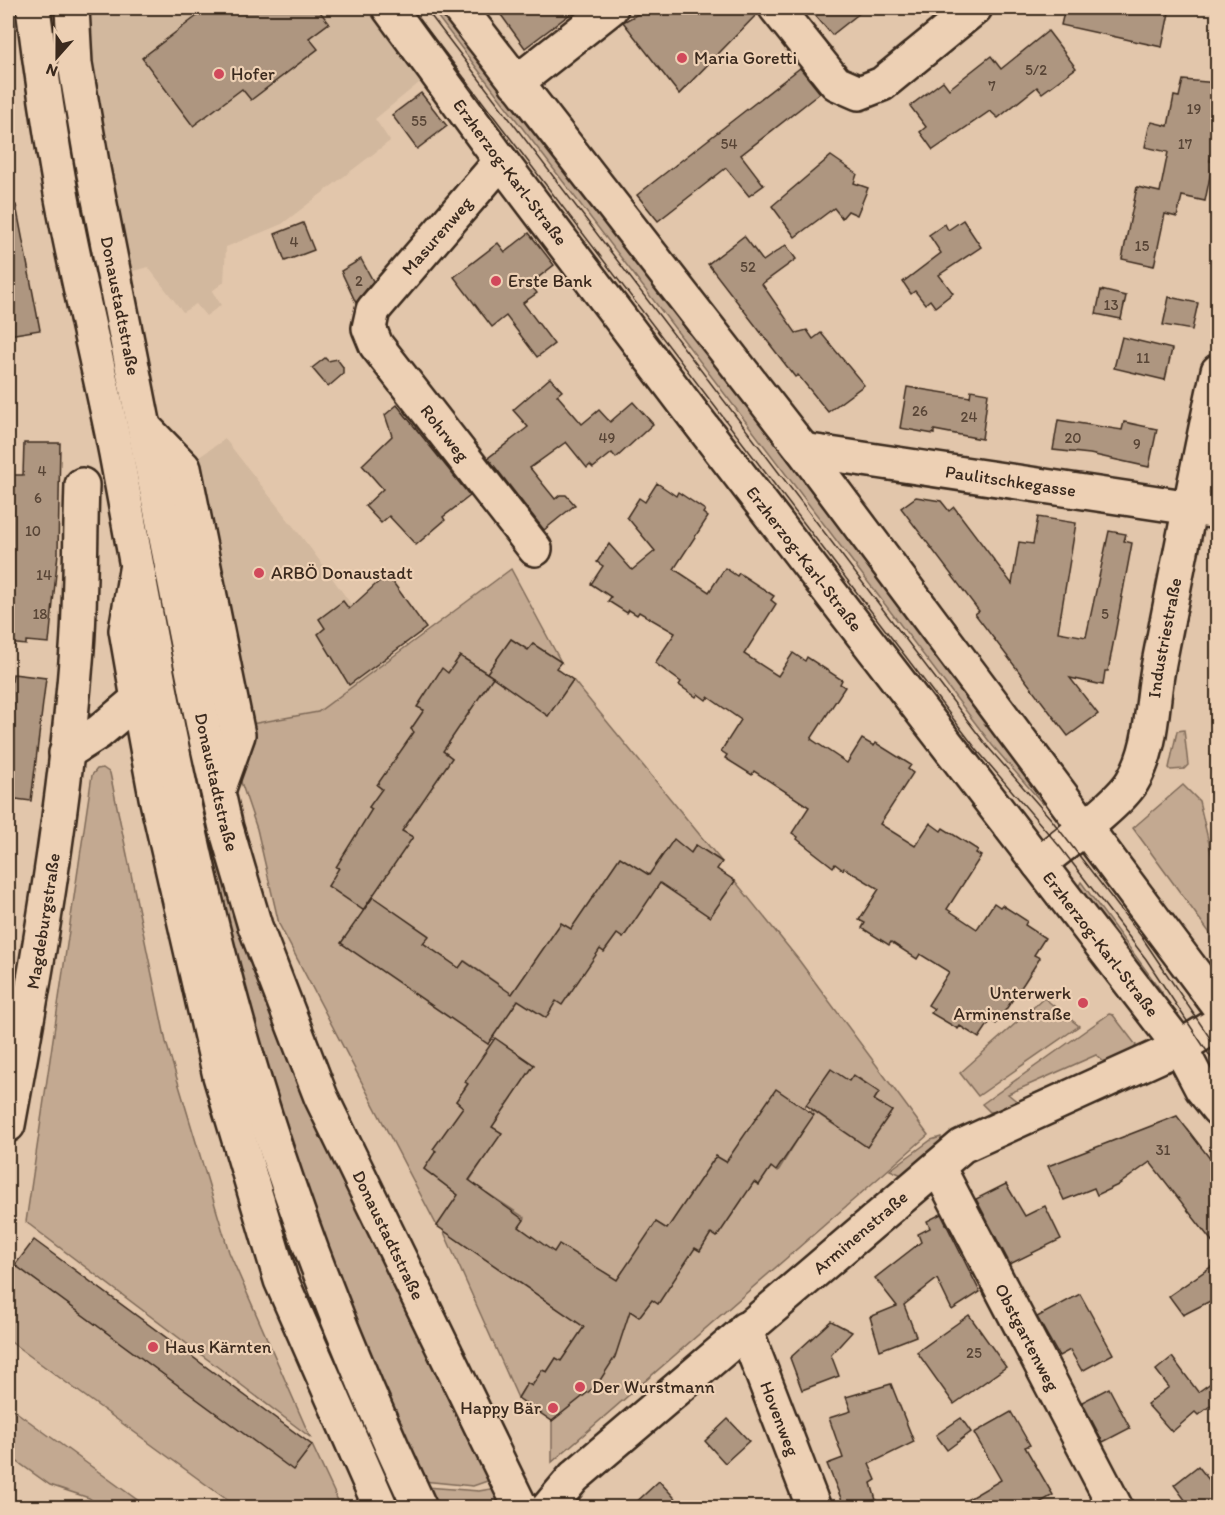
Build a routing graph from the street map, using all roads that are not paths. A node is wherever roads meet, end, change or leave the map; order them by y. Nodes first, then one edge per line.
1 (33, 8) edge
2 (72, 8) edge
3 (389, 8) edge
4 (459, 8) edge
5 (611, 8) edge
6 (776, 8) edge
7 (975, 8) edge
8 (516, 83) junction
9 (501, 161) junction
10 (374, 310) joint
11 (1218, 371) edge
12 (803, 450) junction
13 (82, 485) dead end
14 (1203, 510) edge
15 (535, 549) dead end
16 (136, 570) junction
17 (138, 699) junction
18 (99, 732) junction
19 (146, 745) junction
20 (66, 753) junction
21 (1084, 826) junction
22 (1039, 864) junction
23 (1218, 1005) edge
24 (1218, 1024) edge
25 (1180, 1047) junction
26 (1218, 1109) edge
27 (8, 1125) edge
28 (938, 1167) junction
29 (745, 1329) junction
30 (381, 1508) edge
31 (420, 1508) edge
32 (520, 1508) edge
33 (548, 1508) edge
34 (814, 1508) edge
35 (1116, 1508) edge

1 - 16 main road, Donaustadtstraße
2 - 32 main road, Donaustadtstraße
3 - 9 main road, Erzherzog-Karl-Straße
4 - 8 main road
5 - 8 main road
6 - 7 main road
8 - 12 main road
9 - 10 main road, Masurenweg
9 - 22 main road, Erzherzog-Karl-Straße
10 - 15 main road, Rohrweg
11 - 14 main road, Industriestraße
12 - 14 main road, Paulitschkegasse
12 - 21 main road
13 - 20 main road, Magdeburgstraße
14 - 21 main road, Industriestraße
16 - 17 main road, Donaustadtstraße
16 - 31 main road, Donaustadtstraße
17 - 18 main road
17 - 19 main road, Donaustadtstraße
18 - 19 main road
18 - 20 main road
19 - 30 main road, Donaustadtstraße
20 - 27 main road, Magdeburgstraße
21 - 22 main road, Industriestraße
21 - 23 main road
22 - 25 main road, Erzherzog-Karl-Straße
24 - 25 main road, Arminenstraße
25 - 26 main road, Erzherzog-Karl-Straße
25 - 28 main road, Arminenstraße
28 - 29 main road, Arminenstraße
28 - 35 main road, Obstgartenweg
29 - 33 main road, Arminenstraße
29 - 34 main road, Hovenweg

